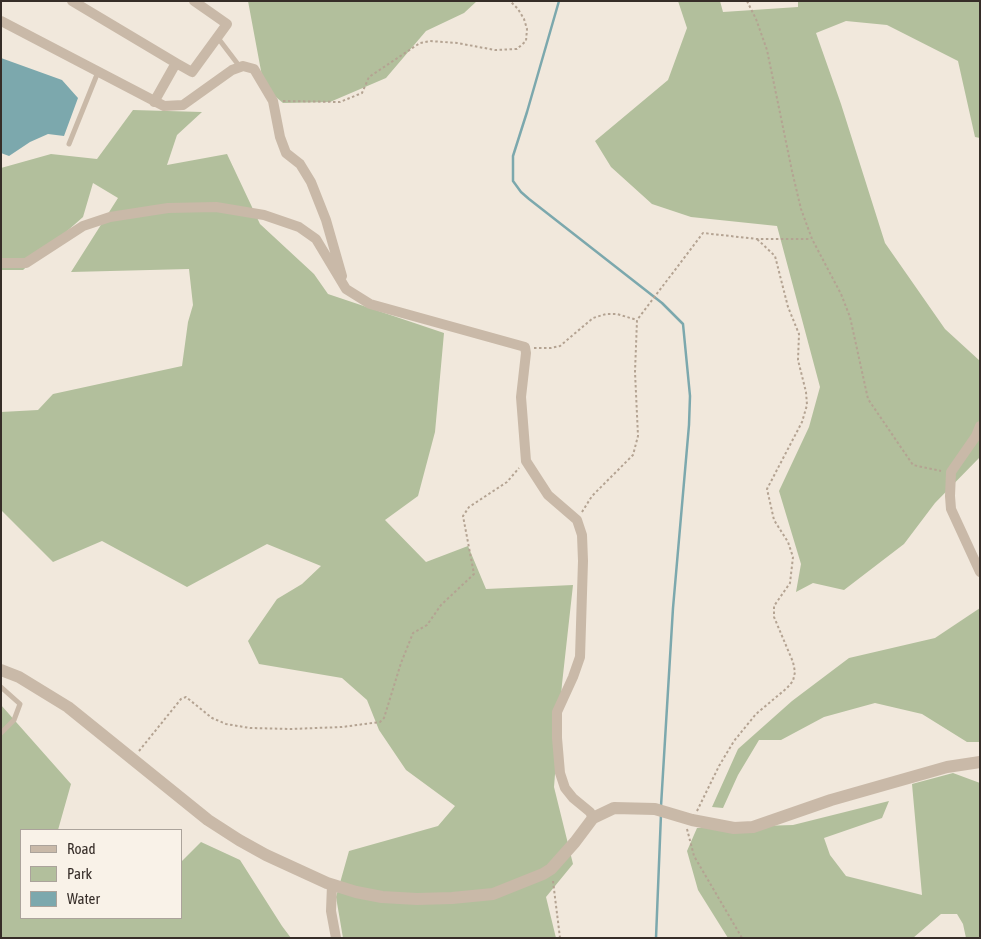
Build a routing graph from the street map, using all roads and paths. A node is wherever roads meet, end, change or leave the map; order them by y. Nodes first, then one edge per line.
1 (72, 1) edge
2 (194, 1) edge
3 (510, 1) edge
4 (747, 1) edge
5 (1, 21) edge
6 (217, 37) junction
7 (176, 63) junction
8 (240, 67) junction
9 (98, 72) junction
10 (274, 101) junction
11 (154, 102) junction
12 (69, 144) dead end
13 (757, 239) junction
14 (812, 239) junction
15 (1, 263) edge
16 (346, 289) junction
17 (637, 320) junction
18 (525, 348) junction
19 (980, 426) edge
20 (526, 461) junction
21 (951, 472) junction
22 (577, 520) junction
23 (980, 572) edge
24 (1, 670) edge
25 (1, 687) edge
26 (1, 733) edge
27 (132, 759) junction
28 (980, 762) edge
29 (592, 818) junction
30 (688, 819) junction
31 (551, 868) junction
32 (332, 884) junction
33 (336, 938) edge
34 (560, 938) edge
35 (742, 938) edge

1 - 7 street
2 - 6 street
3 - 10 path
4 - 14 path
5 - 9 street
6 - 7 street
6 - 8 lane
7 - 11 street
8 - 10 street
8 - 11 street
9 - 11 street
9 - 12 lane
10 - 16 street
13 - 14 path
13 - 17 path
13 - 30 path
14 - 21 path
15 - 16 street
16 - 18 street
17 - 18 path
17 - 22 path
18 - 20 street
19 - 21 street
20 - 22 street
20 - 27 path
21 - 23 street
22 - 29 street
24 - 27 street
25 - 26 lane
27 - 32 street
28 - 30 street
29 - 30 street
29 - 31 street
30 - 35 path
31 - 32 street
31 - 34 path
32 - 33 street

